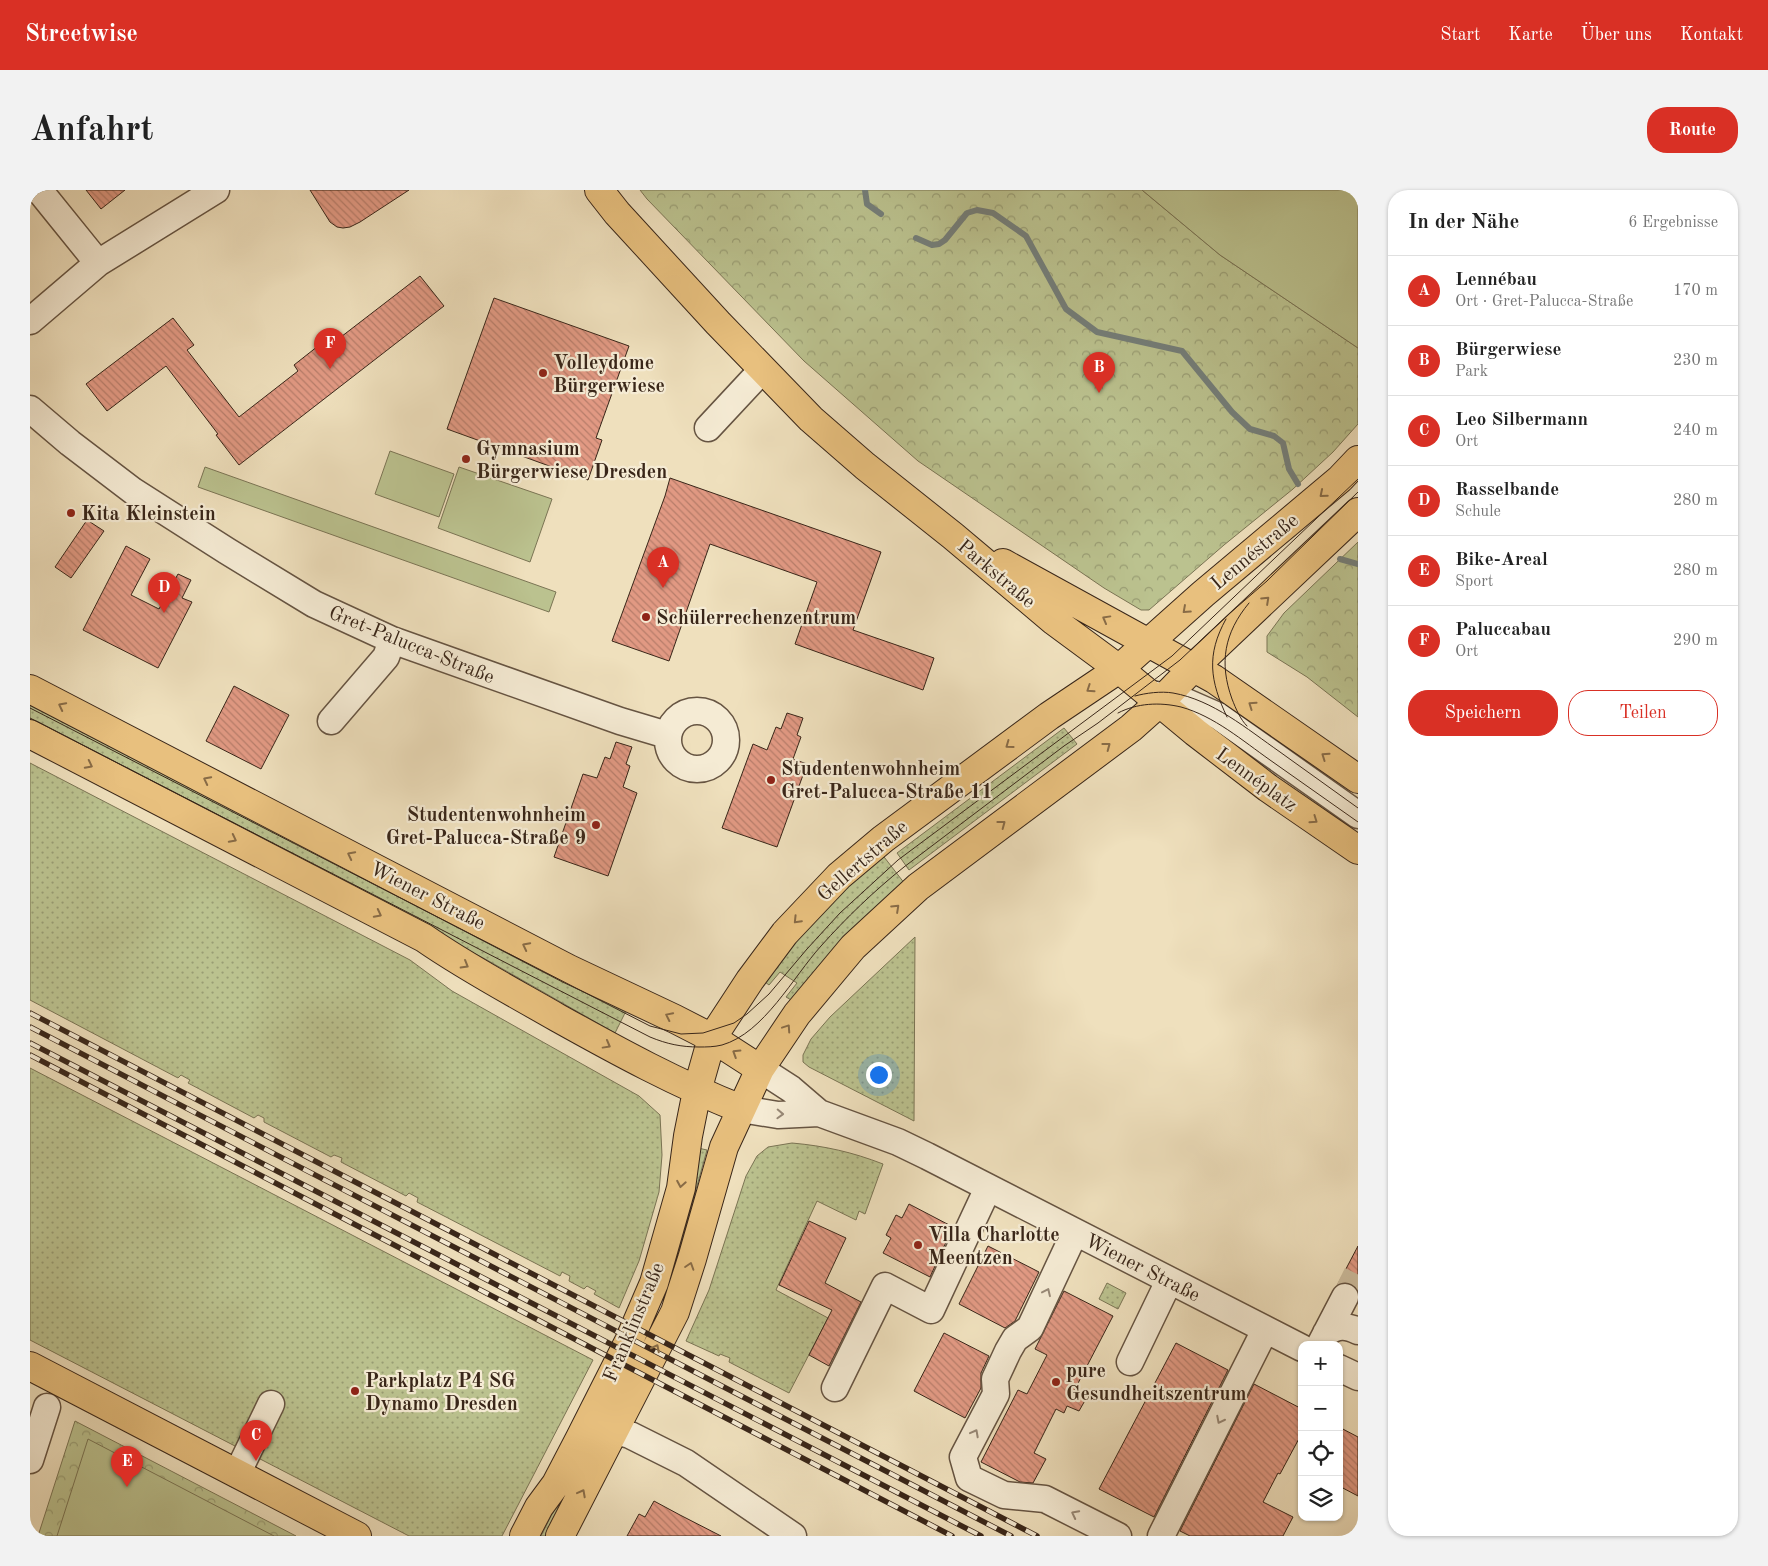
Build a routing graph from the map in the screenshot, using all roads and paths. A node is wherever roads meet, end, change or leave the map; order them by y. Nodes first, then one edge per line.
1 (39, 190) edge
2 (216, 190) edge
3 (600, 190) edge
4 (98, 263) junction
5 (30, 321) edge
6 (762, 370) junction
7 (30, 409) edge
8 (708, 428) dead end
9 (1358, 460) edge
10 (1358, 512) edge
11 (954, 536) junction
12 (392, 640) junction
13 (1149, 642) junction
14 (1194, 668) junction
15 (1119, 669) junction
16 (30, 689) edge
17 (1157, 698) junction
18 (1218, 716) junction
19 (331, 721) dead end
20 (30, 734) edge
21 (668, 735) dead end
22 (1358, 779) edge
23 (1358, 816) edge
24 (1358, 850) edge
25 (712, 1038) junction
26 (760, 1068) junction
27 (697, 1091) junction
28 (741, 1109) junction
29 (819, 1113) junction
30 (988, 1188) junction
31 (1075, 1232) junction
32 (1169, 1281) junction
33 (1345, 1297) tunnel mouth
34 (1266, 1330) junction
35 (1358, 1331) edge
36 (1323, 1339) edge
37 (1298, 1346) edge
38 (1130, 1362) dead end
39 (30, 1366) edge
40 (1343, 1370) edge
41 (1358, 1377) edge
42 (835, 1388) dead end
43 (271, 1404) dead end
44 (47, 1407) dead end
45 (614, 1431) junction
46 (580, 1438) junction
47 (30, 1460) edge
48 (237, 1474) junction
49 (357, 1536) edge
50 (524, 1536) edge
51 (560, 1536) edge
52 (793, 1536) edge
53 (1118, 1536) edge
54 (1161, 1536) edge

1 - 4 street
2 - 4 street
3 - 6 main road
4 - 5 street
6 - 8 street
6 - 11 main road
7 - 12 street, Gret-Palucca-Straße
9 -> 13 main road, Lennéstraße
14 -> 10 main road, Lennéstraße
13 -> 11 main road, Parkstraße
11 - 15 main road, Parkstraße
12 - 19 street
12 - 21 street, Gret-Palucca-Straße
13 - 14 main road
13 - 15 main road
14 - 17 main road
14 - 18 street
22 -> 14 main road
15 - 17 main road, Lennéplatz
15 -> 25 main road, Gellertstraße
25 -> 16 main road, Wiener Straße
17 - 18 street
17 -> 24 main road, Lennéplatz
26 -> 17 main road
18 - 23 street
20 -> 27 main road, Wiener Straße
26 -> 25 main road, Wiener Straße
25 - 27 main road, Gellertstraße
26 - 28 main road
26 - 29 street, Wiener Straße
27 - 28 main road, Wiener Straße
27 -> 46 main road, Franklinstraße
28 -> 29 street, Wiener Straße
45 -> 28 main road, Franklinstraße
29 - 30 street, Wiener Straße
30 - 31 street, Wiener Straße
30 - 42 street
31 - 32 street, Wiener Straße
53 -> 31 street
32 - 34 street, Wiener Straße
32 - 38 street
33 - 36 street
34 - 37 street, Wiener Straße
34 -> 54 street
35 - 36 street
39 - 48 main road
40 - 41 street
43 - 48 street
44 - 47 street
45 - 46 street
51 -> 45 main road, Franklinstraße
45 - 52 street
46 - 50 main road, Franklinstraße
48 - 49 main road

